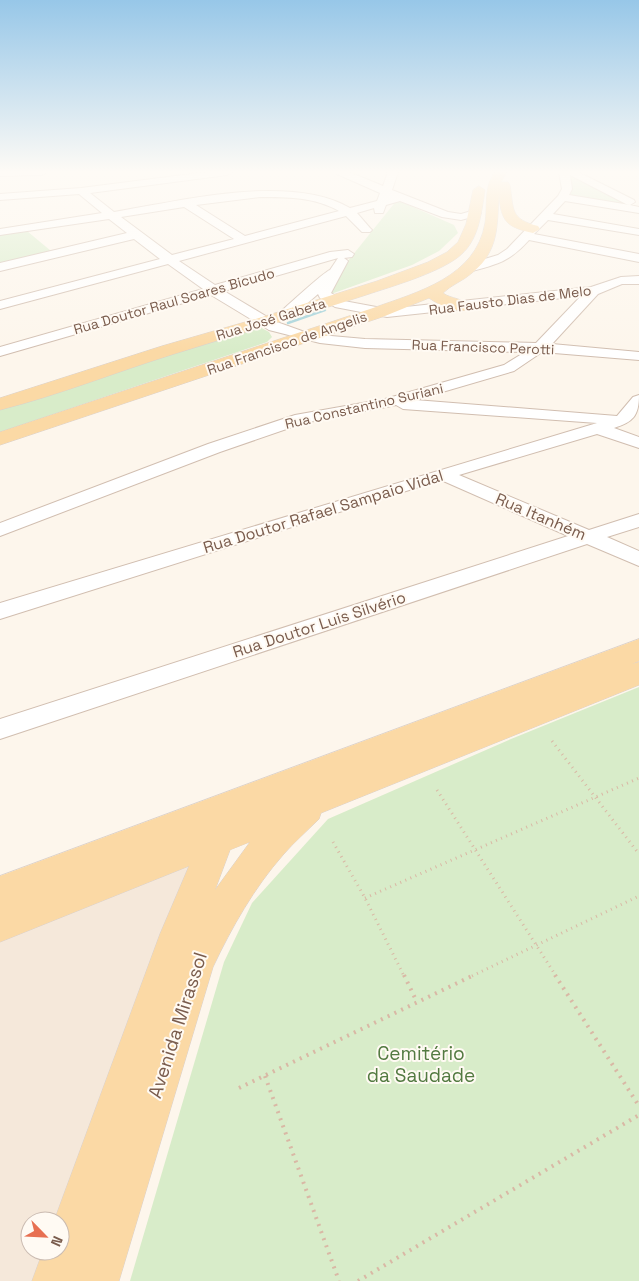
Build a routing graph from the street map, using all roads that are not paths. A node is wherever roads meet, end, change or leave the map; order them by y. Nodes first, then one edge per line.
1 (29, 232) edge
2 (131, 232) edge
3 (230, 232) edge
4 (275, 232) edge
5 (365, 232) edge
6 (491, 232) edge
7 (529, 232) joint
8 (470, 233) edge
9 (135, 235) junction
10 (243, 240) junction
11 (55, 254) junction
12 (345, 257) junction
13 (639, 258) edge
14 (170, 260) junction
15 (639, 266) edge
16 (0, 267) edge
17 (472, 267) junction
18 (635, 279) edge
19 (439, 286) junction
20 (211, 290) junction
21 (593, 291) junction
22 (334, 300) junction
23 (0, 305) edge
24 (461, 306) junction
25 (379, 312) junction
26 (283, 317) junction
27 (265, 322) junction
28 (305, 336) junction
29 (473, 346) junction
30 (540, 348) junction
31 (0, 352) edge
32 (639, 356) edge
33 (509, 368) junction
34 (639, 400) edge
35 (387, 403) junction
36 (0, 404) edge
37 (524, 413) junction
38 (631, 421) edge
39 (598, 428) junction
40 (0, 440) edge
41 (639, 443) edge
42 (542, 445) junction
43 (442, 474) junction
44 (639, 520) edge
45 (0, 530) edge
46 (590, 537) junction
47 (639, 559) edge
48 (0, 611) edge
49 (639, 650) edge
50 (639, 673) edge
51 (0, 729) edge
52 (316, 800) junction
53 (242, 801) junction
54 (217, 839) junction
55 (0, 894) edge
56 (0, 924) edge
57 (99, 1269) edge
58 (57, 1281) edge

1 - 11 street
2 - 9 street, Rua Francisco Perotti
3 - 10 street
4 - 10 street
5 - 12 street
6 - 17 main road, Rua Francisco de Angelis
7 - 13 street
7 - 17 street
8 - 22 main road, Rua José Gabeta
9 - 11 street
9 - 14 street, Rua Francisco Perotti
10 - 14 street
11 - 16 street
12 - 20 street, Rua Doutor Raul Soares Bicudo
12 - 22 street
12 - 26 street
14 - 20 street, Rua Francisco Perotti
14 - 23 street
15 - 18 street
17 - 19 main road, Rua Francisco de Angelis
18 - 21 street, Rua Fausto Dias de Melo
19 - 24 main road
19 - 25 main road, Rua Francisco de Angelis
20 - 27 street, Rua Francisco Perotti
20 - 31 street, Rua Doutor Raul Soares Bicudo
21 - 24 street, Rua Fausto Dias de Melo
21 - 30 street, Rua Constantino Suriani
22 - 25 street, Rua Fausto Dias de Melo
22 - 26 main road, Rua José Gabeta
24 - 25 street, Rua Fausto Dias de Melo
25 - 28 main road, Rua Francisco de Angelis
26 - 27 main road, Rua José Gabeta
27 - 28 street, Rua Francisco Perotti
27 - 36 main road, Rua José Gabeta
28 - 29 street, Rua Francisco Perotti
28 - 40 main road, Rua Francisco de Angelis
29 - 30 street, Rua Francisco Perotti
29 - 33 street
30 - 32 street, Rua Francisco Perotti
30 - 33 street, Rua Constantino Suriani
33 - 35 street, Rua Constantino Suriani
34 - 38 street
35 - 37 street
35 - 45 street, Rua Constantino Suriani
37 - 38 street
37 - 42 street
38 - 39 street, Rua Doutor Rafael Sampaio Vidal
39 - 41 street
39 - 42 street, Rua Doutor Rafael Sampaio Vidal
42 - 43 street, Rua Doutor Rafael Sampaio Vidal
43 - 46 street, Rua Itanhém
43 - 48 street, Rua Doutor Rafael Sampaio Vidal
44 - 46 street, Rua Doutor Luis Silvério
46 - 47 street, Rua Itanhém
46 - 51 street, Rua Doutor Luis Silvério
49 - 53 main road
50 - 52 main road
52 - 54 main road
52 - 57 main road, Avenida Mirassol
53 - 54 main road, Avenida Mirassol
53 - 55 main road
54 - 56 main road
54 - 58 main road, Avenida Mirassol
57 - 58 street

